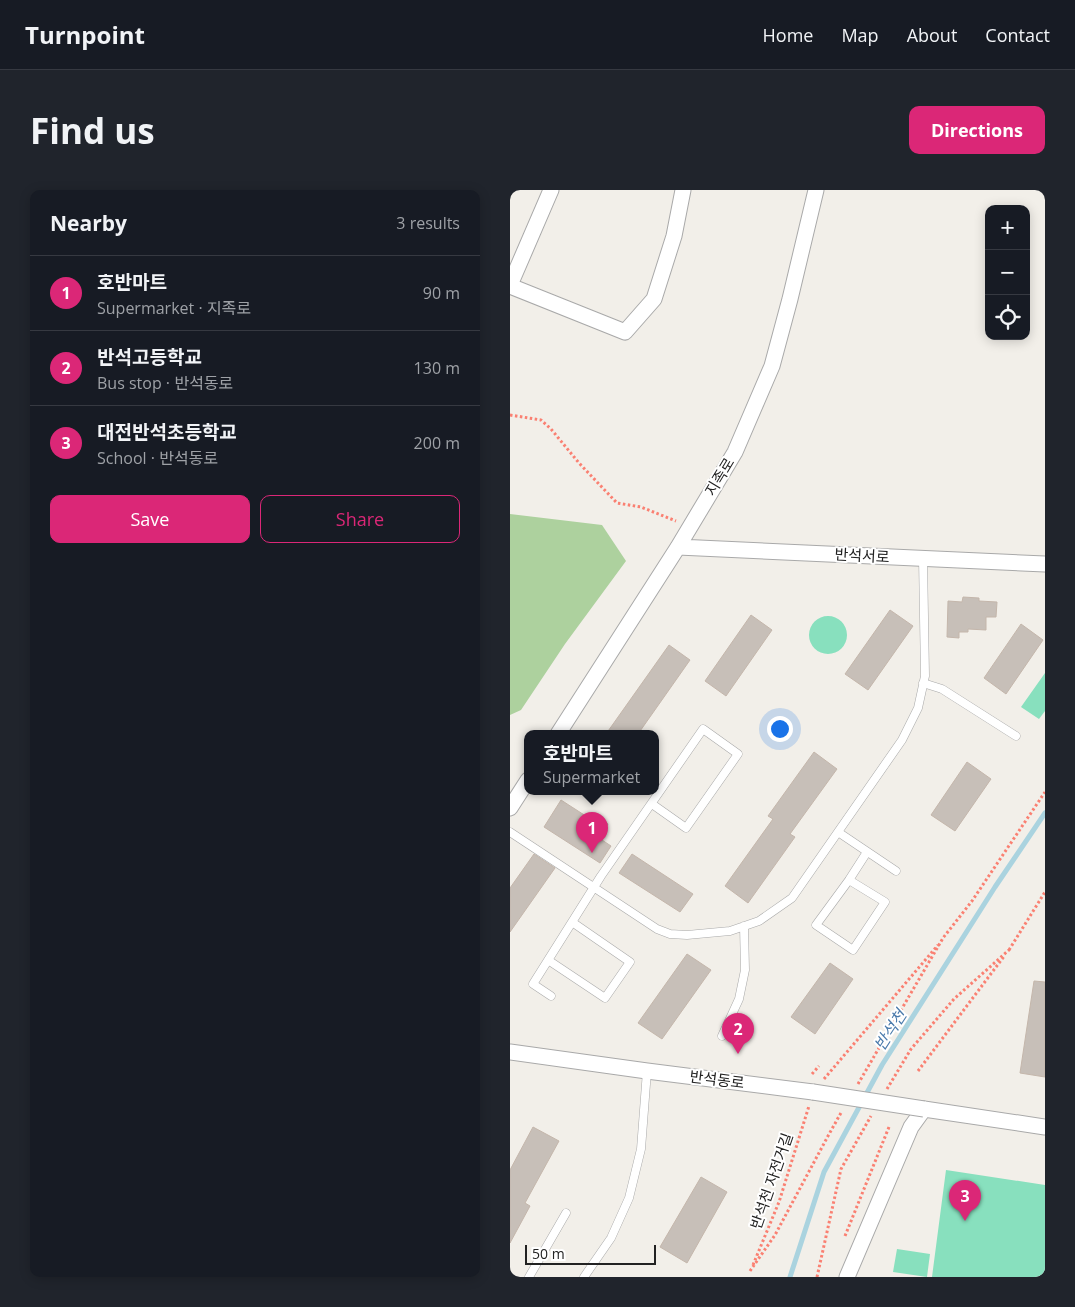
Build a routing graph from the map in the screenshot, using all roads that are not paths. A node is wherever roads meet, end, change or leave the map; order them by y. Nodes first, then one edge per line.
1 (551, 190) edge
2 (683, 190) edge
3 (816, 190) edge
4 (510, 286) edge
5 (678, 547) junction
6 (923, 558) junction
7 (1045, 564) edge
8 (923, 683) junction
9 (561, 730) edge
10 (1016, 736) dead end
11 (524, 786) edge
12 (659, 794) edge
13 (658, 795) edge
14 (652, 804) junction
15 (510, 808) edge
16 (510, 832) edge
17 (838, 832) junction
18 (867, 852) junction
19 (896, 871) dead end
20 (849, 880) junction
21 (594, 888) junction
22 (572, 922) junction
23 (744, 926) junction
24 (548, 960) junction
25 (551, 996) dead end
26 (722, 1036) dead end
27 (510, 1052) edge
28 (647, 1071) junction
29 (924, 1109) junction
30 (1045, 1127) edge
31 (566, 1213) dead end
32 (529, 1277) edge
33 (584, 1277) edge
34 (847, 1277) edge

1 - 4 street
2 - 4 street
3 - 5 street, 지족로
5 - 6 street, 반석서로
5 - 9 street, 지족로
6 - 7 street, 반석서로
6 - 8 lane
8 - 10 lane
8 - 17 lane
11 - 15 street
12 - 14 lane
13 - 14 lane
14 - 21 lane
16 - 21 lane
17 - 18 lane
17 - 23 lane
18 - 19 lane
18 - 20 lane
20 - 20 lane
21 - 22 lane
21 - 23 lane
22 - 24 lane
22 - 24 lane
23 - 26 lane
24 - 25 lane
27 - 28 street, 반석동로
28 - 29 street, 반석동로, bridge
28 - 33 lane
29 - 30 street, 반석동로
29 - 34 street
31 - 32 lane

